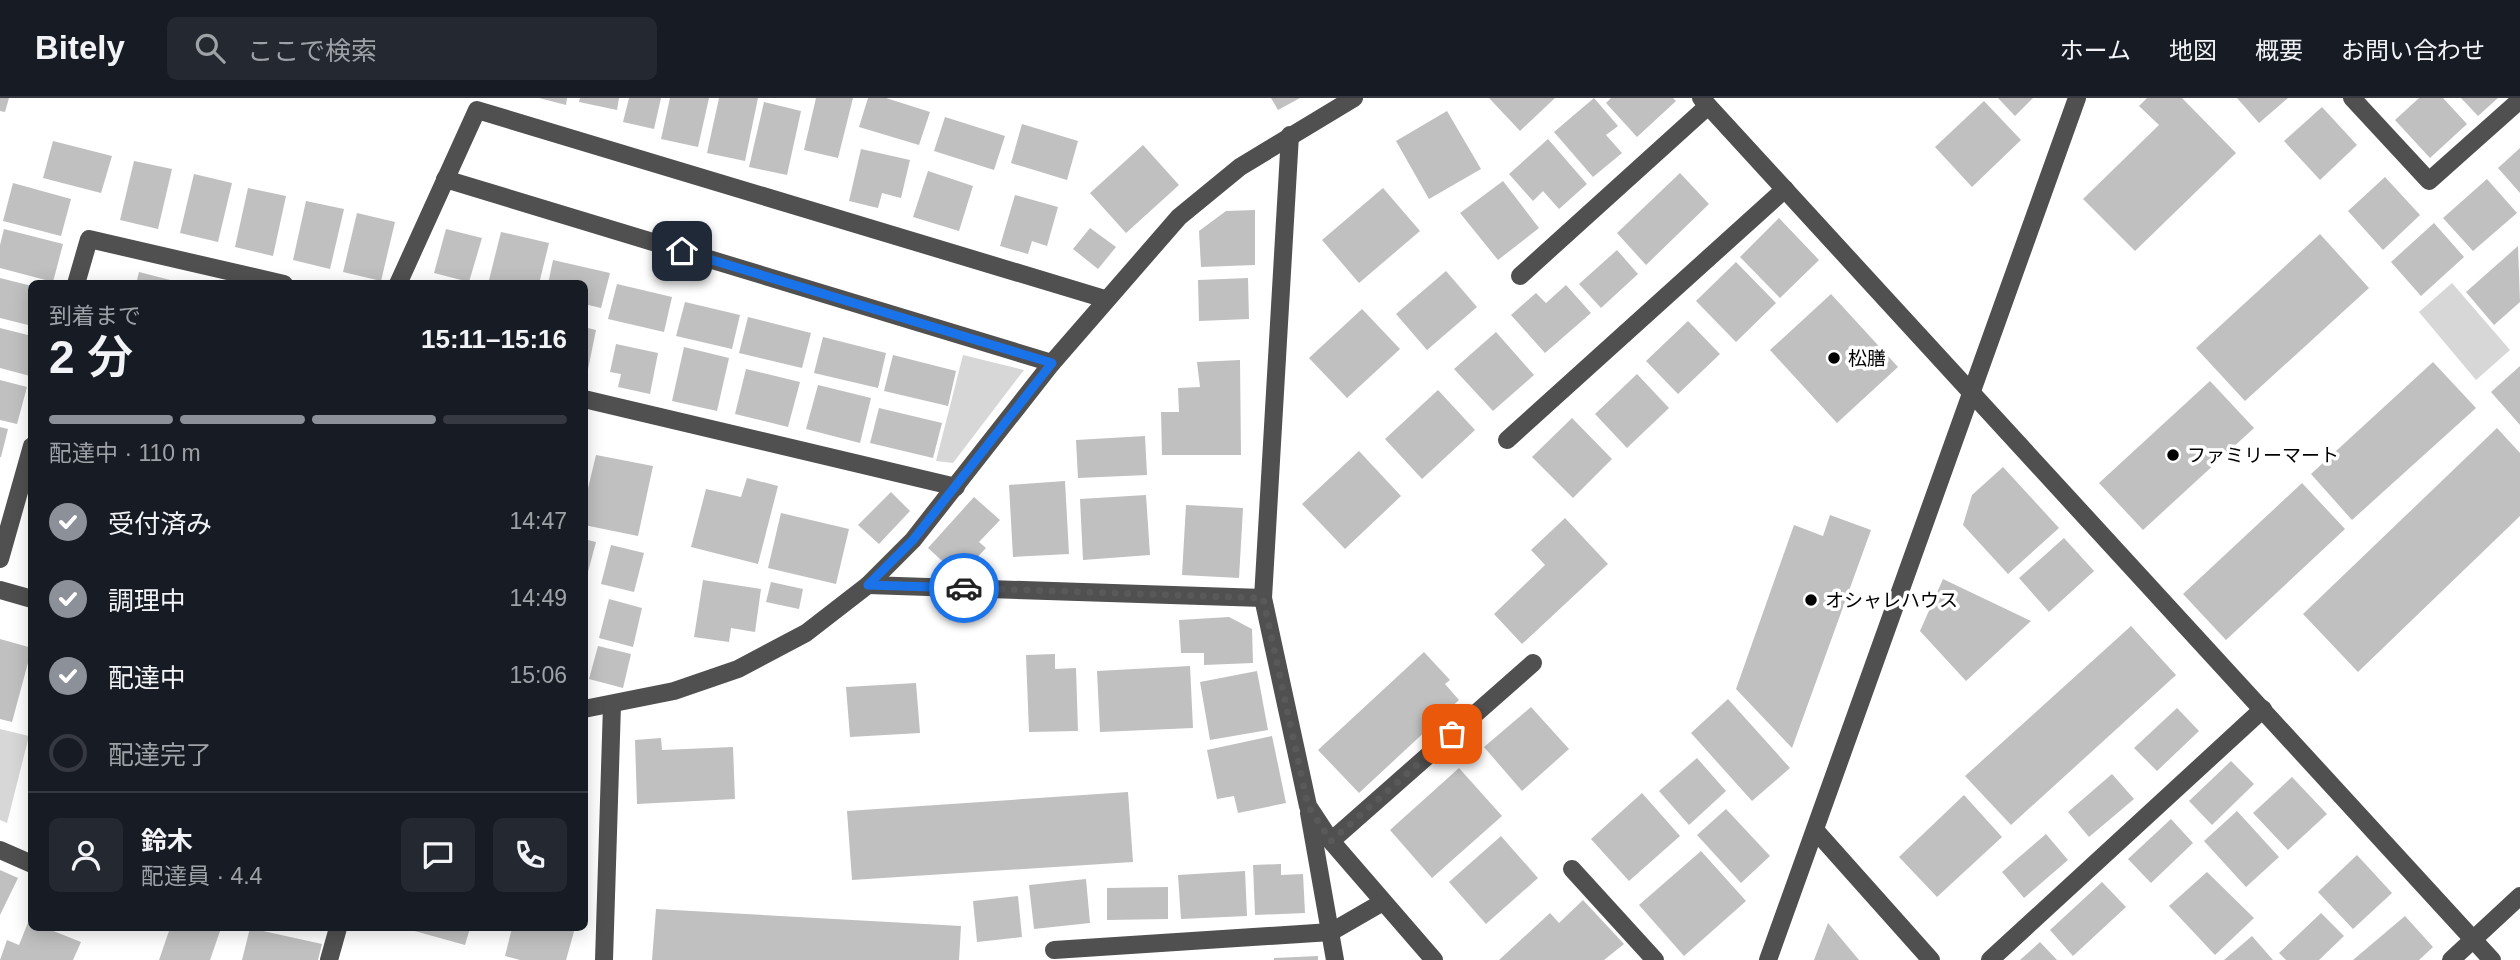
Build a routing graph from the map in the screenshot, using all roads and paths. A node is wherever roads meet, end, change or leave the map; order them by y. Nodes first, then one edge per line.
1 (1354, 98) edge
2 (2077, 98) edge
3 (2352, 98) edge
4 (2520, 100) edge
5 (1705, 102) edge
6 (1290, 135) junction
7 (445, 179) junction
8 (1785, 189) junction
9 (1520, 276) dead end
10 (77, 280) edge
11 (267, 280) edge
12 (400, 280) edge
13 (1105, 299) junction
14 (1052, 363) junction
15 (1973, 394) junction
16 (588, 400) edge
17 (1507, 440) dead end
18 (28, 460) edge
19 (956, 487) junction
20 (0, 559) edge
21 (868, 585) junction
22 (0, 590) edge
23 (28, 597) edge
24 (1263, 598) junction
25 (1533, 663) dead end
26 (612, 705) junction
27 (588, 708) edge
28 (2263, 709) junction
29 (1308, 806) junction
30 (1815, 830) junction
31 (1331, 841) junction
32 (0, 850) edge
33 (28, 862) edge
34 (1572, 869) dead end
35 (2520, 896) edge
36 (1382, 902) junction
37 (337, 931) edge
38 (1331, 932) junction
39 (2473, 939) junction
40 (1054, 950) dead end
41 (330, 960) edge
42 (604, 960) edge
43 (1335, 960) edge
44 (1434, 960) edge
45 (1655, 960) edge
46 (1768, 960) edge
47 (1931, 960) edge
48 (1990, 960) edge
49 (2452, 960) edge
50 (2492, 960) edge

1 - 6 street
2 - 15 street
3 - 4 street
5 - 8 street
5 - 9 street
6 - 13 street
6 - 24 street
7 - 12 street
7 - 13 street
7 - 14 street
8 - 15 street
8 - 17 street
10 - 11 street
13 - 14 street
14 - 19 street
15 - 28 street
15 - 30 street
16 - 19 street
18 - 20 street
19 - 21 street
21 - 24 street
21 - 26 street
22 - 23 street
24 - 29 street
25 - 31 street
26 - 27 street
26 - 42 street
28 - 39 street
28 - 48 street
29 - 31 street
29 - 38 street
30 - 46 street
30 - 47 street
31 - 36 street
32 - 33 street
34 - 45 street
35 - 39 street
36 - 38 street
36 - 44 street
37 - 41 street
38 - 40 street
38 - 43 street
39 - 49 street
39 - 50 street

